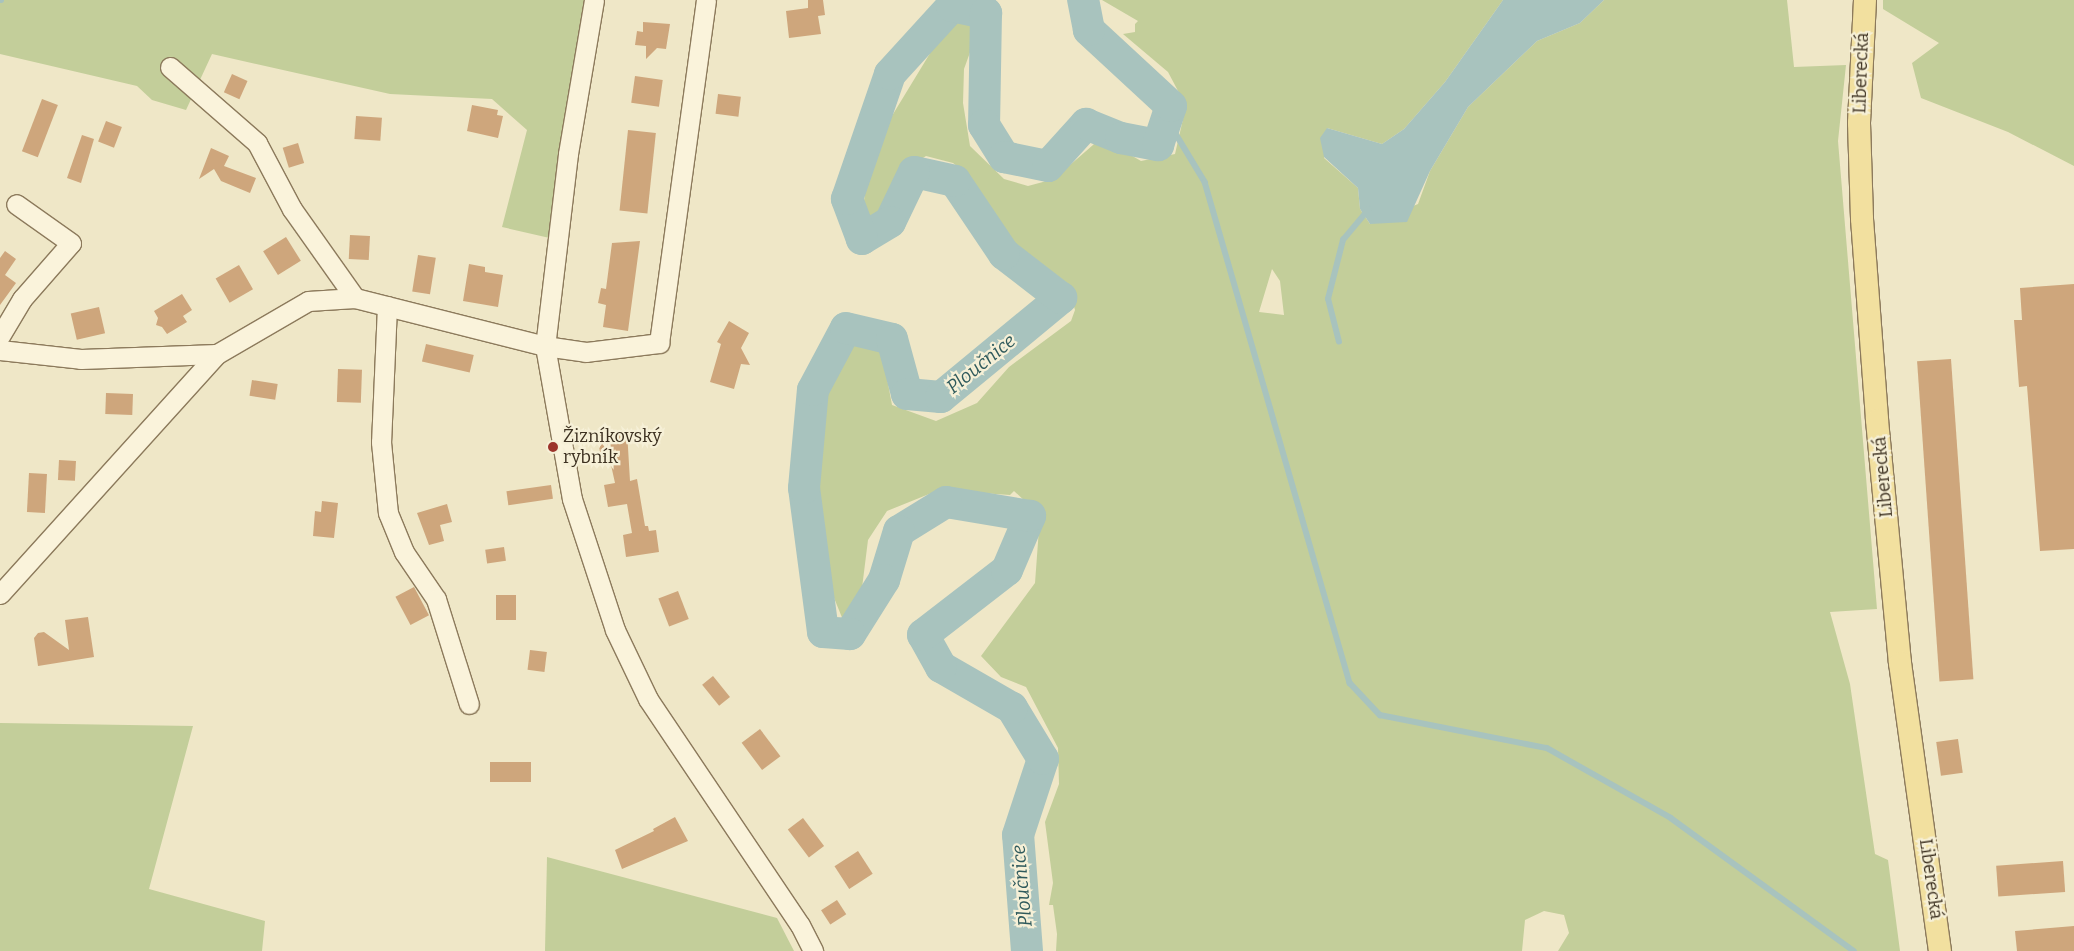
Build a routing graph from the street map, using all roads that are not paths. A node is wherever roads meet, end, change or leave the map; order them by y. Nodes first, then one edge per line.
1 (594, 0) edge
2 (706, 0) edge
3 (1865, 0) edge
4 (170, 67) dead end
5 (16, 204) dead end
6 (355, 298) junction
7 (387, 306) junction
8 (0, 336) edge
9 (545, 346) junction
10 (0, 350) edge
11 (217, 354) junction
12 (0, 594) edge
13 (469, 704) dead end
14 (813, 951) edge
15 (1940, 951) edge

1 - 9 street
2 - 9 street
3 - 15 main road, Liberecká
4 - 6 street
5 - 8 street
6 - 7 street
6 - 11 street
7 - 9 street
7 - 13 street
9 - 14 street
10 - 11 street
11 - 12 street

